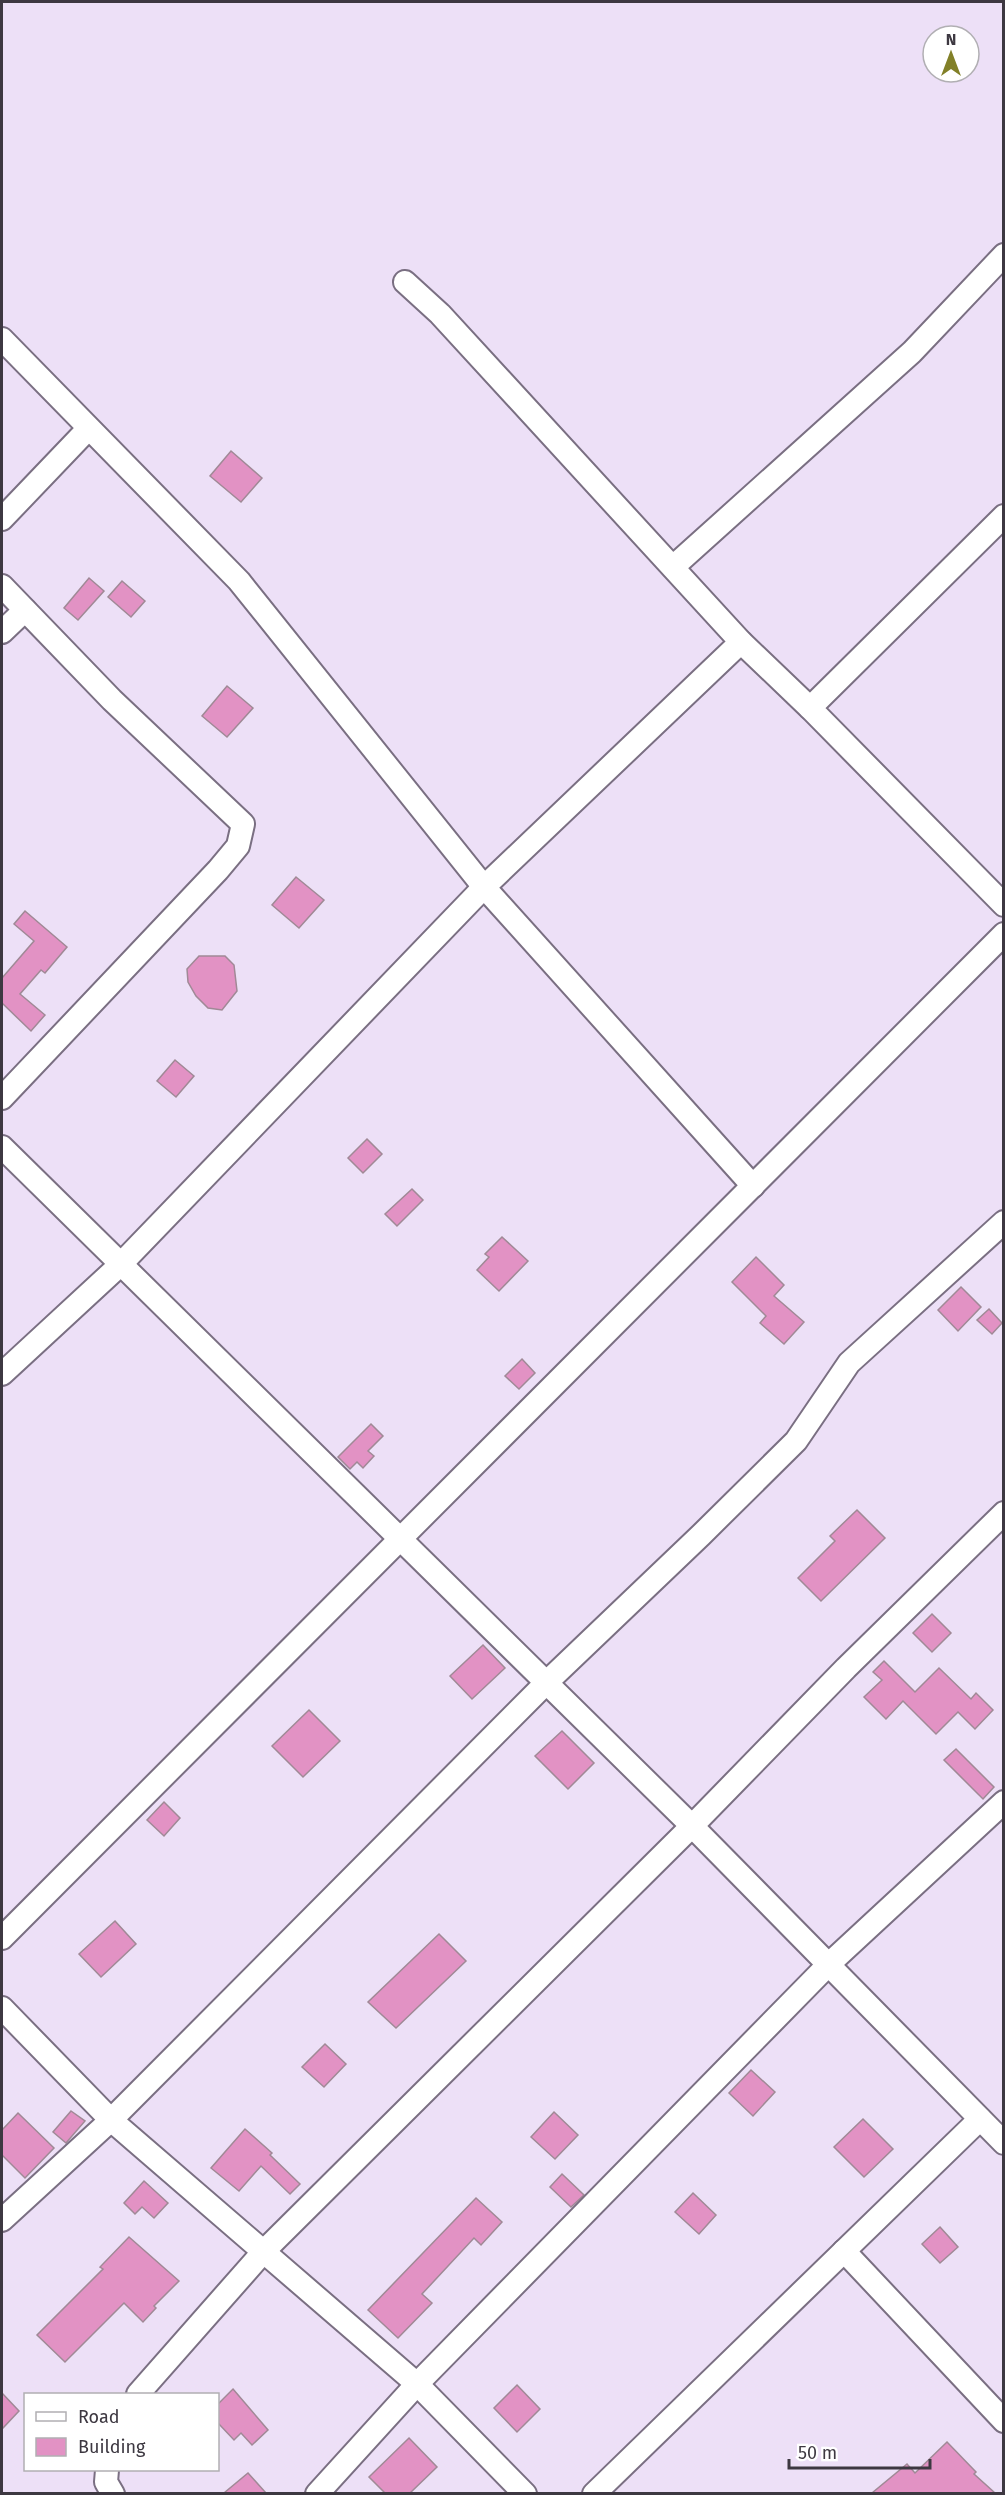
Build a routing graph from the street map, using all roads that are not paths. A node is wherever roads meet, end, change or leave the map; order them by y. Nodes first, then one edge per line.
1 (1004, 255) edge
2 (405, 282) dead end
3 (2, 339) edge
4 (88, 429) junction
5 (1004, 516) edge
6 (2, 519) edge
7 (673, 567) junction
8 (2, 586) edge
9 (26, 610) junction
10 (2, 632) edge
11 (741, 642) junction
12 (810, 708) junction
13 (484, 887) junction
14 (1004, 905) edge
15 (1004, 933) edge
16 (2, 1098) edge
17 (2, 1147) edge
18 (753, 1186) junction
19 (1004, 1222) edge
20 (120, 1265) junction
21 (2, 1374) edge
22 (1004, 1513) edge
23 (399, 1537) junction
24 (547, 1682) junction
25 (1004, 1803) edge
26 (692, 1826) junction
27 (2, 1938) edge
28 (829, 1964) junction
29 (2, 2008) edge
30 (980, 2119) junction
31 (111, 2120) junction
32 (1004, 2143) edge
33 (2, 2220) edge
34 (264, 2251) junction
35 (844, 2251) junction
36 (417, 2384) junction
37 (139, 2393) edge
38 (1004, 2421) edge
39 (107, 2471) edge
40 (113, 2493) edge
41 (317, 2493) edge
42 (525, 2493) edge
43 (594, 2493) edge

1 - 7 street
2 - 7 street
3 - 4 street
4 - 6 street
4 - 13 street
5 - 12 street
7 - 11 street
8 - 9 street
9 - 10 street
9 - 16 street
11 - 12 street
11 - 13 street
12 - 14 street
13 - 18 street
13 - 20 street
15 - 18 street
17 - 20 street
18 - 23 street
19 - 24 street
20 - 21 street
20 - 23 street
22 - 26 street
23 - 24 street
23 - 27 street
24 - 26 street
24 - 31 street
25 - 28 street
26 - 28 street
26 - 34 street
28 - 30 street
28 - 36 street
29 - 31 street
30 - 32 street
30 - 35 street
31 - 33 street
31 - 34 street
34 - 36 street
34 - 37 street
35 - 38 street
35 - 43 street
36 - 41 street
36 - 42 street
39 - 40 street

